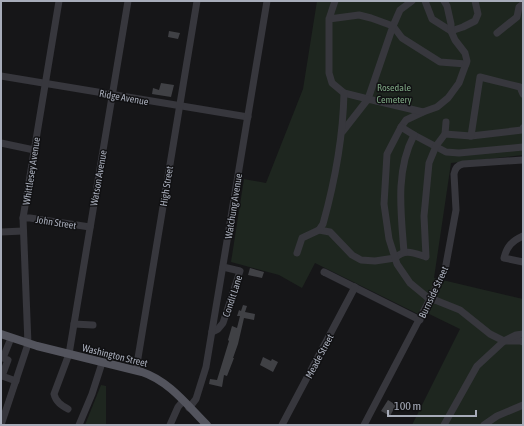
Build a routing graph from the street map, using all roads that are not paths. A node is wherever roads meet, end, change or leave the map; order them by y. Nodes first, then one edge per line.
1 (59, 1) edge
2 (128, 1) edge
3 (197, 1) edge
4 (267, 1) edge
5 (335, 1) edge
6 (412, 1) edge
7 (425, 1) edge
8 (444, 1) edge
9 (475, 1) edge
10 (523, 4) edge
11 (329, 19) junction
12 (392, 26) junction
13 (451, 31) junction
14 (497, 33) dead end
15 (466, 64) junction
16 (1, 76) edge
17 (46, 83) junction
18 (522, 89) edge
19 (344, 93) junction
20 (112, 94) junction
21 (368, 99) junction
22 (180, 106) junction
23 (423, 112) junction
24 (248, 117) junction
25 (446, 122) dead end
26 (401, 128) junction
27 (523, 128) edge
28 (342, 131) junction
29 (445, 134) junction
30 (414, 135) junction
31 (471, 136) junction
32 (1, 143) edge
33 (436, 146) junction
34 (523, 147) edge
35 (34, 150) junction
36 (523, 160) edge
37 (23, 218) junction
38 (90, 227) junction
39 (319, 230) junction
40 (23, 231) junction
41 (1, 232) edge
42 (523, 236) edge
43 (404, 252) junction
44 (297, 253) dead end
45 (395, 258) junction
46 (523, 262) edge
47 (223, 267) junction
48 (324, 272) dead end
49 (355, 287) junction
50 (420, 320) junction
51 (74, 324) junction
52 (93, 326) dead end
53 (212, 332) junction
54 (1, 334) edge
55 (523, 334) edge
56 (11, 338) junction
57 (504, 342) junction
58 (523, 342) edge
59 (28, 344) junction
60 (69, 354) junction
61 (102, 363) junction
62 (136, 370) junction
63 (16, 381) junction
64 (183, 401) junction
65 (523, 405) edge
66 (190, 408) junction
67 (68, 409) dead end
68 (1, 425) edge
69 (79, 425) edge
70 (170, 425) edge
71 (207, 425) edge
72 (282, 425) edge
73 (364, 425) edge
74 (444, 425) edge
75 (484, 425) edge

1 - 17 street, Whittlesey Avenue
2 - 20 street, Watson Avenue
3 - 22 street, High Street
4 - 24 street, Watchung Avenue
5 - 11 street
6 - 12 street
7 - 13 street
8 - 13 street
9 - 13 street
10 - 14 street
11 - 12 street
11 - 19 street
12 - 15 street
12 - 21 street
13 - 15 street
15 - 23 street
16 - 17 street, Ridge Avenue
17 - 20 street, Ridge Avenue
17 - 35 street, Whittlesey Avenue
18 - 31 street
19 - 21 street
19 - 28 street
20 - 22 street, Ridge Avenue
20 - 38 street, Watson Avenue
21 - 23 street
21 - 28 street
22 - 24 street, Ridge Avenue
22 - 62 street, High Street
23 - 26 street
24 - 47 street, Watchung Avenue
25 - 29 street
26 - 30 street
26 - 45 street
27 - 31 street
28 - 39 street
29 - 31 street
29 - 33 street
30 - 33 street
30 - 43 street
32 - 35 street
33 - 34 street
33 - 43 street
35 - 37 street, Whittlesey Avenue
36 - 50 street, Burnside Street
37 - 38 street, John Street
37 - 40 street, Whittlesey Avenue
38 - 51 street, Watson Avenue
39 - 44 street
39 - 45 street
40 - 41 street
40 - 59 street, Whittlesey Avenue
42 - 46 street
43 - 45 street
45 - 57 street, bridge
47 - 53 street, Watchung Avenue
47 - 53 street, Condit Lane
48 - 49 street
49 - 50 street
49 - 72 street, Meade Street
50 - 73 street, Burnside Street
51 - 52 street
51 - 60 street, Watson Avenue
53 - 66 street, Watchung Avenue
54 - 56 main road, Washington Street
55 - 57 street
56 - 59 main road, Washington Street
56 - 63 street
57 - 58 street
57 - 74 street
59 - 60 main road, Washington Street
59 - 63 street
60 - 61 main road, Washington Street
60 - 67 street, Watson Avenue
61 - 62 main road, Washington Street
61 - 69 street
62 - 64 main road, Washington Street
63 - 68 street
64 - 66 main road, Washington Street
64 - 70 street
65 - 75 street
66 - 71 main road, Washington Street

